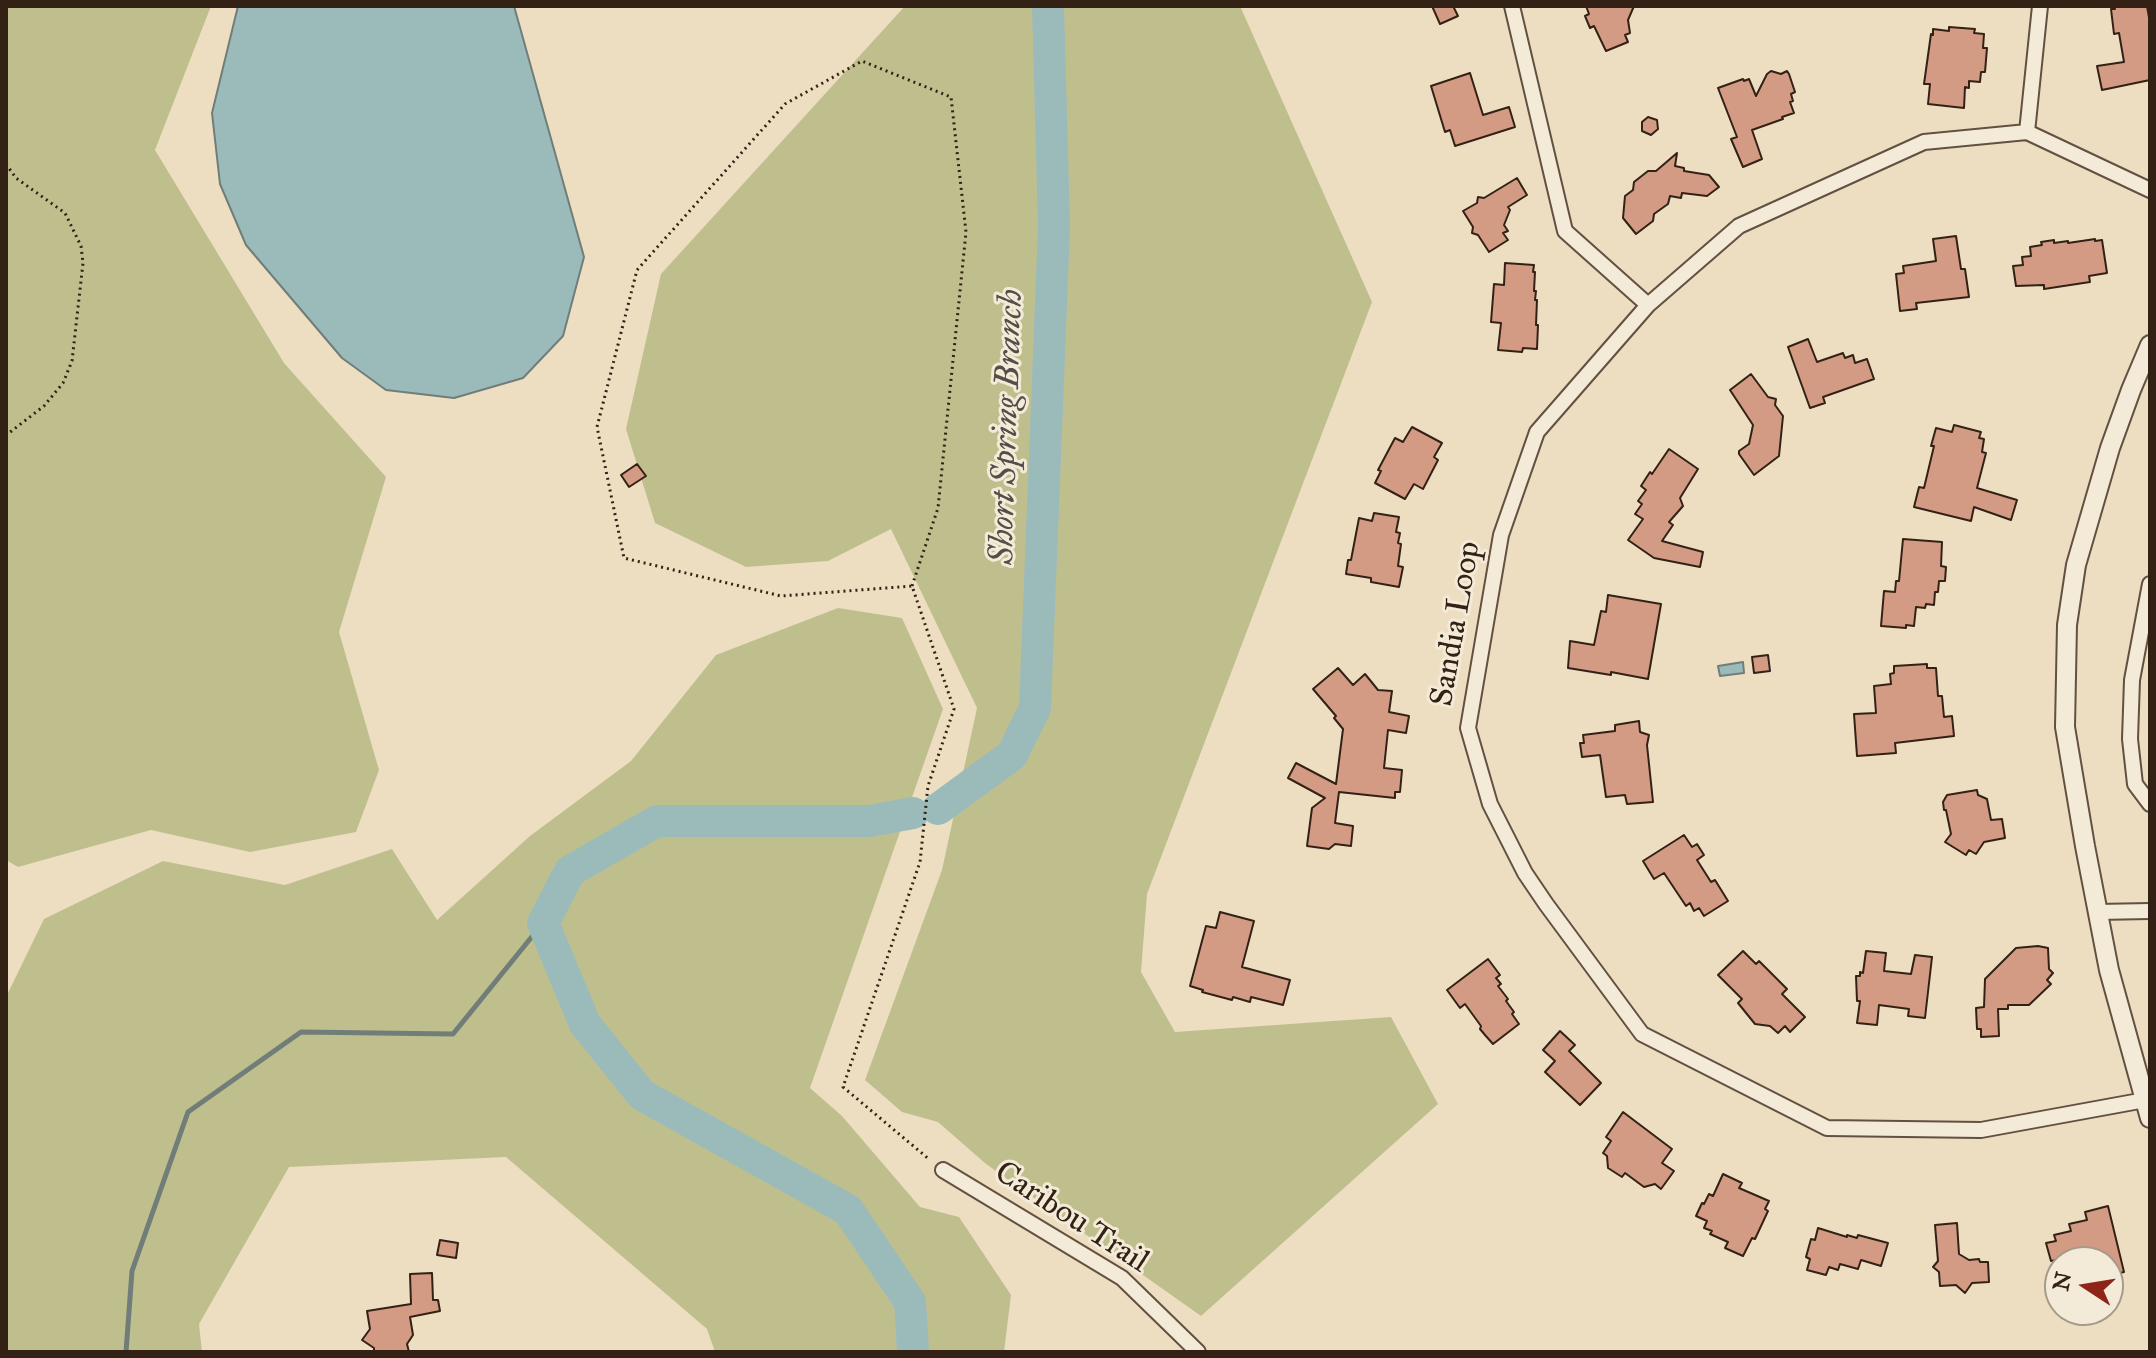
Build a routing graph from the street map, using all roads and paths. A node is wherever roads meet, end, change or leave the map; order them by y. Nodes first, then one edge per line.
1 (1512, 6) edge
2 (2040, 6) edge
3 (2027, 132) junction
4 (6, 164) edge
5 (2150, 190) edge
6 (1648, 305) junction
7 (2150, 345) edge
8 (6, 433) edge
9 (2150, 584) edge
10 (912, 586) junction
11 (2150, 804) edge
12 (2150, 911) edge
13 (2097, 912) junction
14 (2147, 1109) edge
15 (943, 1170) joint
16 (1198, 1352) edge

1 - 6 street
2 - 3 street
3 - 5 street
3 - 6 street, Sandia Loop
4 - 8 path
6 - 14 street, Sandia Loop
7 - 13 street
9 - 11 street
10 - 10 path
10 - 15 path
12 - 13 street
13 - 14 street
15 - 16 street, Caribou Trail

